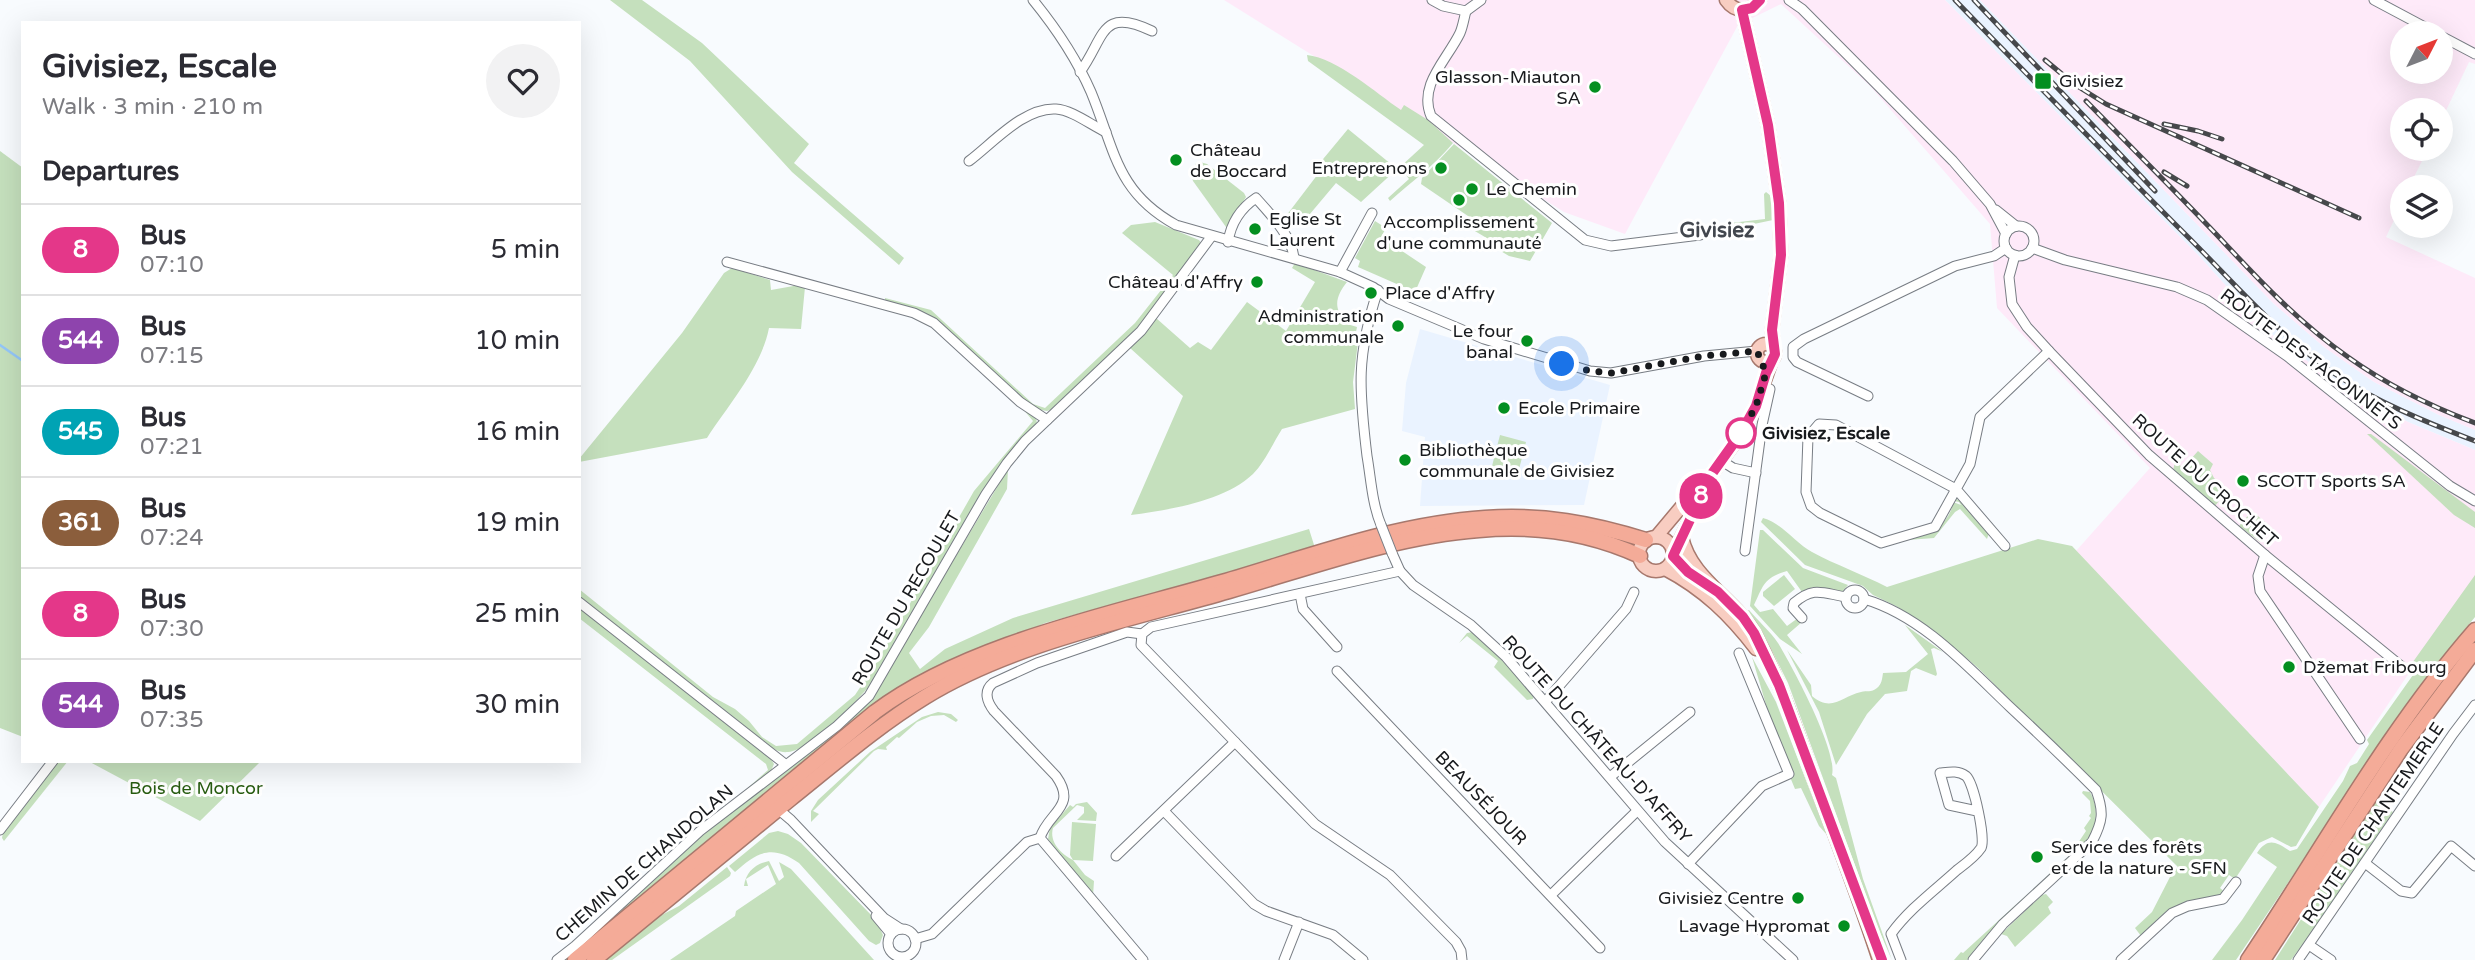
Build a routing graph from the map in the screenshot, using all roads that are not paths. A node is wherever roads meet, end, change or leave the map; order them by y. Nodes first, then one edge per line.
1 (1033, 0) edge
2 (1432, 0) edge
3 (1481, 0) edge
4 (1726, 0) edge
5 (1760, 0) edge
6 (1789, 0) edge
7 (2374, 0) edge
8 (1742, 10) junction
9 (1466, 11) junction
10 (2413, 21) edge
11 (1152, 31) dead end
12 (2454, 43) edge
13 (2475, 54) edge
14 (1080, 72) junction
15 (1106, 132) junction
16 (969, 161) dead end
17 (1990, 204) junction
18 (1372, 213) dead end
19 (2016, 226) junction
20 (2006, 234) junction
21 (1700, 235) dead end
22 (1211, 237) junction
23 (1228, 242) junction
24 (2006, 248) junction
25 (2032, 248) junction
26 (2015, 255) junction
27 (1294, 258) junction
28 (727, 262) dead end
29 (1340, 272) junction
30 (1378, 290) junction
31 (2049, 351) junction
32 (1765, 353) junction
33 (1770, 389) dead end
34 (1868, 396) dead end
35 (1047, 421) junction
36 (1722, 461) junction
37 (1756, 473) junction
38 (1711, 475) junction
39 (1956, 489) junction
40 (2475, 501) edge
41 (1682, 537) junction
42 (1651, 539) junction
43 (2005, 546) dead end
44 (1745, 551) dead end
45 (1673, 555) junction
46 (2265, 555) junction
47 (1640, 556) junction
48 (1665, 569) junction
49 (1400, 571) junction
50 (1634, 592) dead end
51 (1718, 592) junction
52 (1300, 594) junction
53 (581, 604) edge
54 (1802, 618) dead end
55 (2475, 631) edge
56 (1142, 634) junction
57 (1338, 647) dead end
58 (2475, 650) edge
59 (1739, 653) dead end
60 (2401, 666) dead end
61 (1338, 671) dead end
62 (1773, 672) junction
63 (1546, 701) junction
64 (2475, 705) edge
65 (1690, 712) dead end
66 (2360, 739) dead end
67 (1235, 742) junction
68 (51, 763) edge
69 (785, 764) junction
70 (1610, 778) junction
71 (774, 804) junction
72 (1164, 811) junction
73 (1637, 811) junction
74 (1977, 811) junction
75 (0, 830) edge
76 (1040, 838) junction
77 (1116, 856) dead end
78 (2365, 863) junction
79 (1688, 864) junction
80 (2475, 866) edge
81 (2236, 882) dead end
82 (1551, 895) junction
83 (1299, 922) junction
84 (901, 929) junction
85 (891, 934) junction
86 (915, 939) junction
87 (2309, 945) junction
88 (1600, 948) dead end
89 (557, 960) edge
90 (575, 960) edge
91 (594, 960) edge
92 (1143, 960) edge
93 (1284, 960) edge
94 (1363, 960) edge
95 (1462, 960) edge
96 (1793, 960) edge
97 (1880, 960) edge
98 (1901, 960) edge
99 (1973, 960) edge
100 (2121, 960) edge
101 (2248, 960) edge
102 (2263, 960) edge
103 (2298, 960) edge
104 (2331, 960) edge

1 - 14 street
2 - 9 street
3 - 9 street
4 - 8 main road
5 - 8 main road
6 - 17 street
7 - 10 street
8 - 32 main road
9 - 21 street
11 - 14 street
12 - 13 street
14 - 15 street
15 - 16 street
15 - 22 street
17 - 19 street
17 - 20 street
18 - 29 street
19 - 20 street
19 - 25 street
20 - 24 street
22 - 23 street
22 - 35 street, ROUTE DU RECOULET
23 - 27 street
23 - 27 street
24 - 26 street
24 - 34 street
25 - 26 street
25 - 40 street, ROUTE DES TACONNETS
26 - 31 street, ROUTE DU CROCHET
27 - 29 street
28 - 35 street
29 - 30 street
30 - 32 street
30 - 49 street, ROUTE DU CHÂTEAU-D'AFFRY, bridge
31 - 39 street
31 - 46 street, ROUTE DU CROCHET
32 - 36 main road
33 - 37 street
35 - 69 street, ROUTE DU RECOULET
36 - 37 street
36 - 38 main road
37 - 44 street
38 - 41 main road
38 - 42 main road
39 - 39 street
39 - 43 street
41 - 45 main road
41 - 51 main road
42 - 45 main road
42 - 47 main road
42 - 71 highway
45 - 48 main road
45 - 51 main road
46 - 60 street, ROUTE DU CROCHET
46 - 66 street
47 - 48 main road
47 - 71 highway
48 - 62 main road
49 - 52 street
49 - 63 street, ROUTE DU CHÂTEAU-D'AFFRY
50 - 63 street
51 - 62 main road
52 - 56 street
52 - 57 street
53 - 69 street
54 - 99 street
55 - 101 highway
56 - 67 street
56 - 76 street
58 - 102 highway
59 - 79 street
61 - 82 street, BEAUSÉJOUR
62 - 97 main road
63 - 70 street, ROUTE DU CHÂTEAU-D'AFFRY
64 - 78 street, ROUTE DE CHANTEMERLE
65 - 70 street
67 - 72 street
67 - 95 street
68 - 75 street
69 - 89 street, CHEMIN DE CHANDOLAN
70 - 73 street, ROUTE DU CHÂTEAU-D'AFFRY
71 - 84 street
71 - 85 street
71 - 90 highway
71 - 91 highway
72 - 77 street
72 - 83 street
73 - 79 street, ROUTE DU CHÂTEAU-D'AFFRY
73 - 82 street
74 - 74 street
74 - 98 street
76 - 86 street
76 - 92 street
78 - 80 street
78 - 87 street, ROUTE DE CHANTEMERLE
79 - 96 street, ROUTE DU CHÂTEAU-D'AFFRY
81 - 100 street
82 - 88 street, BEAUSÉJOUR
83 - 93 street
83 - 94 street
84 - 85 street
84 - 86 street
85 - 86 street
87 - 103 street, ROUTE DE CHANTEMERLE
87 - 104 street

